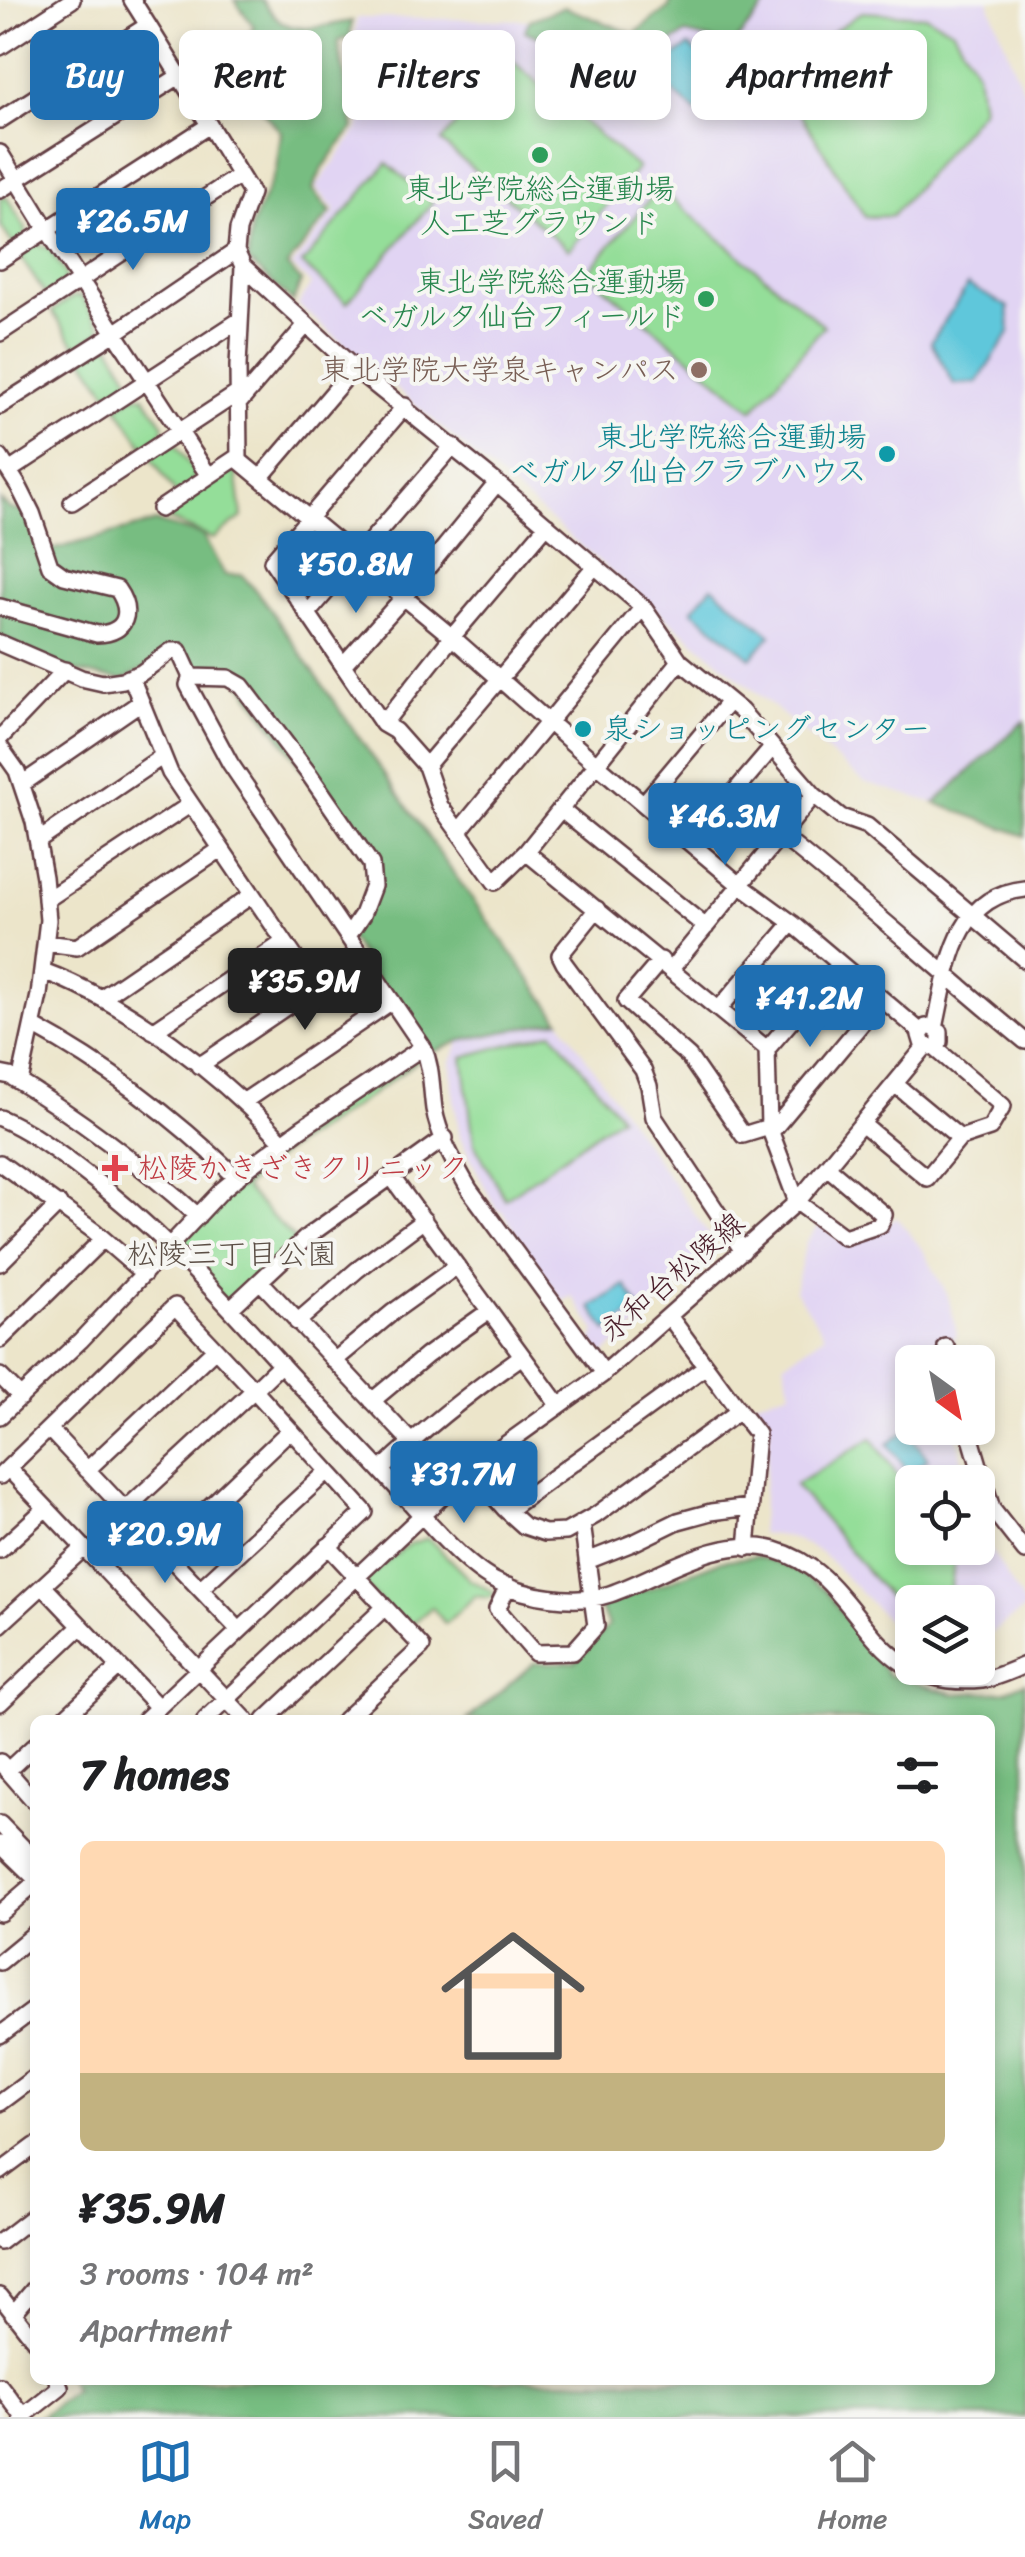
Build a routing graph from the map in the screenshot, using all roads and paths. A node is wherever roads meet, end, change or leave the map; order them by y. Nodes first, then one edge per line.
1 (72, 0) edge
2 (132, 0) edge
3 (148, 25) junction
4 (0, 47) edge
5 (179, 72) edge
6 (179, 75) edge
7 (0, 120) edge
8 (205, 120) edge
9 (208, 126) junction
10 (0, 153) edge
11 (240, 175) junction
12 (16, 180) junction
13 (0, 190) edge
14 (48, 231) junction
15 (239, 259) junction
16 (0, 260) edge
17 (80, 281) junction
18 (240, 320) junction
19 (306, 325) junction
20 (0, 333) edge
21 (115, 333) junction
22 (354, 368) junction
23 (146, 380) junction
24 (238, 398) junction
25 (0, 406) edge
26 (404, 406) junction
27 (180, 431) junction
28 (453, 446) junction
29 (239, 460) junction
30 (5, 464) edge
31 (209, 476) junction
32 (260, 478) junction
33 (497, 482) junction
34 (72, 502) dead end
35 (160, 508) dead end
36 (308, 517) junction
37 (547, 524) junction
38 (355, 559) junction
39 (595, 566) junction
40 (403, 598) junction
41 (0, 606) edge
42 (643, 608) junction
43 (307, 614) junction
44 (452, 637) junction
45 (3, 649) edge
46 (680, 661) junction
47 (343, 665) junction
48 (65, 670) junction
49 (131, 677) junction
50 (192, 678) junction
51 (499, 678) junction
52 (141, 702) junction
53 (728, 703) junction
54 (548, 722) junction
55 (383, 724) junction
56 (0, 738) edge
57 (0, 747) edge
58 (772, 748) junction
59 (163, 756) junction
60 (596, 763) junction
61 (426, 766) junction
62 (22, 784) junction
63 (814, 795) junction
64 (644, 803) junction
65 (191, 804) junction
66 (560, 809) junction
67 (459, 831) junction
68 (780, 835) junction
69 (38, 841) junction
70 (691, 843) junction
71 (221, 849) junction
72 (526, 852) junction
73 (740, 885) junction
74 (1025, 888) edge
75 (252, 895) junction
76 (46, 900) junction
77 (597, 909) junction
78 (971, 915) junction
79 (792, 924) junction
80 (706, 928) junction
81 (348, 936) junction
82 (284, 942) junction
83 (46, 943) junction
84 (362, 956) junction
85 (1025, 960) edge
86 (840, 964) junction
87 (666, 965) junction
88 (42, 971) junction
89 (947, 977) junction
90 (315, 987) junction
91 (101, 998) junction
92 (882, 999) junction
93 (392, 1001) junction
94 (719, 1010) junction
95 (32, 1026) junction
96 (153, 1031) junction
97 (929, 1038) junction
98 (1025, 1041) edge
99 (422, 1046) junction
100 (767, 1049) junction
101 (198, 1066) junction
102 (0, 1074) edge
103 (20, 1082) junction
104 (896, 1084) junction
105 (243, 1102) junction
106 (0, 1118) edge
107 (863, 1126) junction
108 (770, 1129) junction
109 (444, 1138) junction
110 (960, 1138) junction
111 (282, 1142) junction
112 (827, 1167) junction
113 (7, 1168) edge
114 (391, 1176) junction
115 (237, 1178) junction
116 (0, 1185) edge
117 (797, 1202) junction
118 (60, 1204) junction
119 (198, 1216) junction
120 (424, 1220) junction
121 (103, 1238) junction
122 (171, 1246) junction
123 (743, 1251) junction
124 (0, 1263) edge
125 (457, 1266) junction
126 (144, 1274) junction
127 (260, 1281) junction
128 (231, 1308) junction
129 (489, 1310) junction
130 (668, 1316) junction
131 (297, 1322) junction
132 (0, 1340) edge
133 (216, 1349) junction
134 (522, 1356) junction
135 (334, 1362) junction
136 (281, 1364) junction
137 (706, 1366) junction
138 (604, 1373) junction
139 (0, 1376) edge
140 (254, 1390) junction
141 (20, 1397) junction
142 (372, 1402) junction
143 (559, 1406) junction
144 (739, 1411) junction
145 (0, 1416) edge
146 (49, 1429) junction
147 (290, 1430) junction
148 (411, 1442) junction
149 (973, 1445) edge
150 (87, 1470) junction
151 (381, 1470) junction
152 (470, 1470) junction
153 (328, 1471) junction
154 (4, 1472) edge
155 (750, 1507) junction
156 (46, 1508) junction
157 (125, 1510) junction
158 (507, 1511) junction
159 (423, 1515) junction
160 (582, 1522) junction
161 (328, 1546) junction
162 (84, 1548) junction
163 (747, 1548) junction
164 (0, 1550) edge
165 (163, 1551) junction
166 (1025, 1551) edge
167 (588, 1561) junction
168 (357, 1577) junction
169 (43, 1586) junction
170 (508, 1586) junction
171 (200, 1590) junction
172 (592, 1596) junction
173 (384, 1606) junction
174 (0, 1625) edge
175 (80, 1627) junction
176 (238, 1630) junction
177 (1025, 1665) edge
178 (119, 1667) junction
179 (199, 1669) junction
180 (226, 1699) junction
181 (0, 1703) edge
182 (158, 1708) junction
183 (67, 1715) edge
184 (150, 1715) edge
185 (209, 1715) edge
186 (241, 1715) edge
187 (270, 1715) edge
188 (349, 1715) edge
189 (30, 1748) edge
190 (4, 1766) edge
191 (30, 1796) edge
192 (0, 1824) edge
193 (0, 1844) edge
194 (30, 1855) edge
195 (30, 1876) edge
196 (30, 1886) edge
197 (0, 1913) edge
198 (30, 1939) edge
199 (0, 1962) edge
200 (30, 2013) edge
201 (0, 2035) edge
202 (30, 2081) edge
203 (0, 2103) edge
204 (30, 2150) edge
205 (0, 2172) edge
206 (30, 2219) edge
207 (0, 2242) edge
208 (30, 2294) edge
209 (0, 2296) edge
210 (13, 2314) junction
211 (30, 2335) edge
212 (59, 2385) edge
213 (0, 2386) edge
214 (22, 2417) edge

1 - 4 street
2 - 3 street
3 - 5 street
3 - 7 street
6 - 12 street
8 - 9 street
9 - 11 street
9 - 14 street
10 - 12 street
11 - 15 street
11 - 17 street
12 - 13 street
12 - 14 street
14 - 16 street
14 - 17 street
15 - 18 street
15 - 19 street
15 - 21 street
17 - 20 street
17 - 21 street
18 - 23 street
18 - 24 street
19 - 22 street
19 - 24 street
21 - 23 street
21 - 25 street
22 - 26 street
22 - 32 street
23 - 27 street
23 - 30 street
24 - 27 street
24 - 29 street
26 - 28 street
26 - 36 street
27 - 31 street
27 - 34 street
28 - 33 street
28 - 38 street
29 - 31 street
29 - 32 street
30 - 41 street
31 - 35 street
32 - 36 street
33 - 37 street
33 - 40 street
36 - 38 street
36 - 43 street
37 - 39 street
37 - 44 street
38 - 40 street
38 - 43 street
39 - 42 street
39 - 51 street
40 - 44 street
40 - 47 street
42 - 46 street
42 - 54 street
43 - 47 street
44 - 51 street
44 - 55 street
45 - 48 street
46 - 53 street
46 - 60 street
47 - 55 street
48 - 49 street
48 - 56 street
49 - 50 street
49 - 52 street
50 - 81 street
50 - 81 street
51 - 54 street
51 - 61 street
52 - 59 street
52 - 62 street
53 - 58 street
53 - 64 street
54 - 60 street
54 - 67 street
55 - 61 street
57 - 62 street
58 - 63 street
58 - 70 street
59 - 65 street
59 - 69 street
60 - 64 street
60 - 66 street
61 - 67 street
62 - 69 street
63 - 68 street
63 - 78 street
64 - 70 street
65 - 71 street
65 - 76 street
66 - 72 street
66 - 80 street
67 - 72 street
68 - 73 street
68 - 89 street
69 - 76 street
70 - 73 street
71 - 75 street
71 - 83 street
72 - 77 street
73 - 79 street
73 - 80 street
74 - 78 street
75 - 82 street
75 - 91 street
76 - 83 street
77 - 87 street
77 - 123 street
78 - 85 street
78 - 89 street, 永和台松陵線
79 - 86 street
79 - 94 street
80 - 87 street
81 - 84 street
82 - 90 street
82 - 96 street
83 - 88 street
84 - 90 street
84 - 93 street
86 - 92 street
86 - 100 street
87 - 94 street
87 - 108 street
88 - 91 street
88 - 95 street
89 - 97 street, 永和台松陵線
89 - 98 street
90 - 101 street
91 - 96 street
92 - 97 street
92 - 108 street
93 - 99 street
93 - 105 street
94 - 100 street
95 - 103 street
95 - 115 street
96 - 101 street
97 - 104 street, 永和台松陵線
97 - 110 street
99 - 109 street
99 - 111 street
100 - 108 street
101 - 105 street
102 - 103 street
103 - 119 street
104 - 107 street, 永和台松陵線
104 - 110 street
105 - 111 street
106 - 122 street
107 - 110 street
107 - 112 street, 永和台松陵線
108 - 117 street
109 - 114 street
109 - 138 street
111 - 115 street
112 - 117 street, 永和台松陵線
112 - 117 street
113 - 116 street
113 - 118 street
114 - 120 street
114 - 127 street
115 - 119 street
117 - 123 street, 永和台松陵線
118 - 121 street
118 - 124 street
119 - 122 street
120 - 125 street
120 - 131 street
121 - 126 street
121 - 132 street
122 - 126 street
122 - 128 street
123 - 130 street, 永和台松陵線
125 - 129 street
125 - 135 street
126 - 141 street
127 - 128 street
127 - 131 street
128 - 136 street
129 - 134 street
129 - 142 street
130 - 137 street
130 - 138 street, 永和台松陵線
131 - 135 street
133 - 140 street
133 - 146 street
133 - 150 street
134 - 143 street
134 - 148 street
135 - 142 street
136 - 140 street
136 - 151 street
137 - 144 street
137 - 158 street
138 - 143 street, 永和台松陵線
139 - 141 street
140 - 147 street
140 - 157 street
141 - 145 street
142 - 148 street
143 - 152 street, 永和台松陵線
144 - 155 street
144 - 160 street
146 - 150 street
146 - 154 street
147 - 153 street
147 - 165 street
148 - 151 street
149 - 166 street
150 - 157 street
151 - 159 street
152 - 158 street
152 - 159 street, 永和台松陵線
153 - 161 street
153 - 171 street
154 - 156 street
155 - 163 street
155 - 167 street
156 - 162 street
156 - 164 street
157 - 165 street
158 - 160 street
159 - 168 street, 永和台松陵線
159 - 170 street
160 - 167 street
161 - 168 street
161 - 176 street
162 - 169 street
162 - 179 street
163 - 172 street
163 - 177 street
165 - 171 street
167 - 172 street
168 - 173 street
168 - 180 street, 永和台松陵線
169 - 174 street
169 - 175 street
170 - 172 street
170 - 172 street
171 - 176 street
173 - 187 street
173 - 188 street
175 - 178 street
175 - 181 street
176 - 179 street
178 - 182 street
178 - 183 street
179 - 180 street
179 - 182 street
180 - 185 street, 永和台松陵線
180 - 186 street
182 - 184 street
189 - 190 street
190 - 191 street
192 - 194 street
193 - 195 street
196 - 197 street
198 - 199 street
200 - 201 street
202 - 203 street
204 - 205 street
206 - 207 street
208 - 210 street
209 - 210 street
210 - 211 street
212 - 214 street
213 - 214 street

